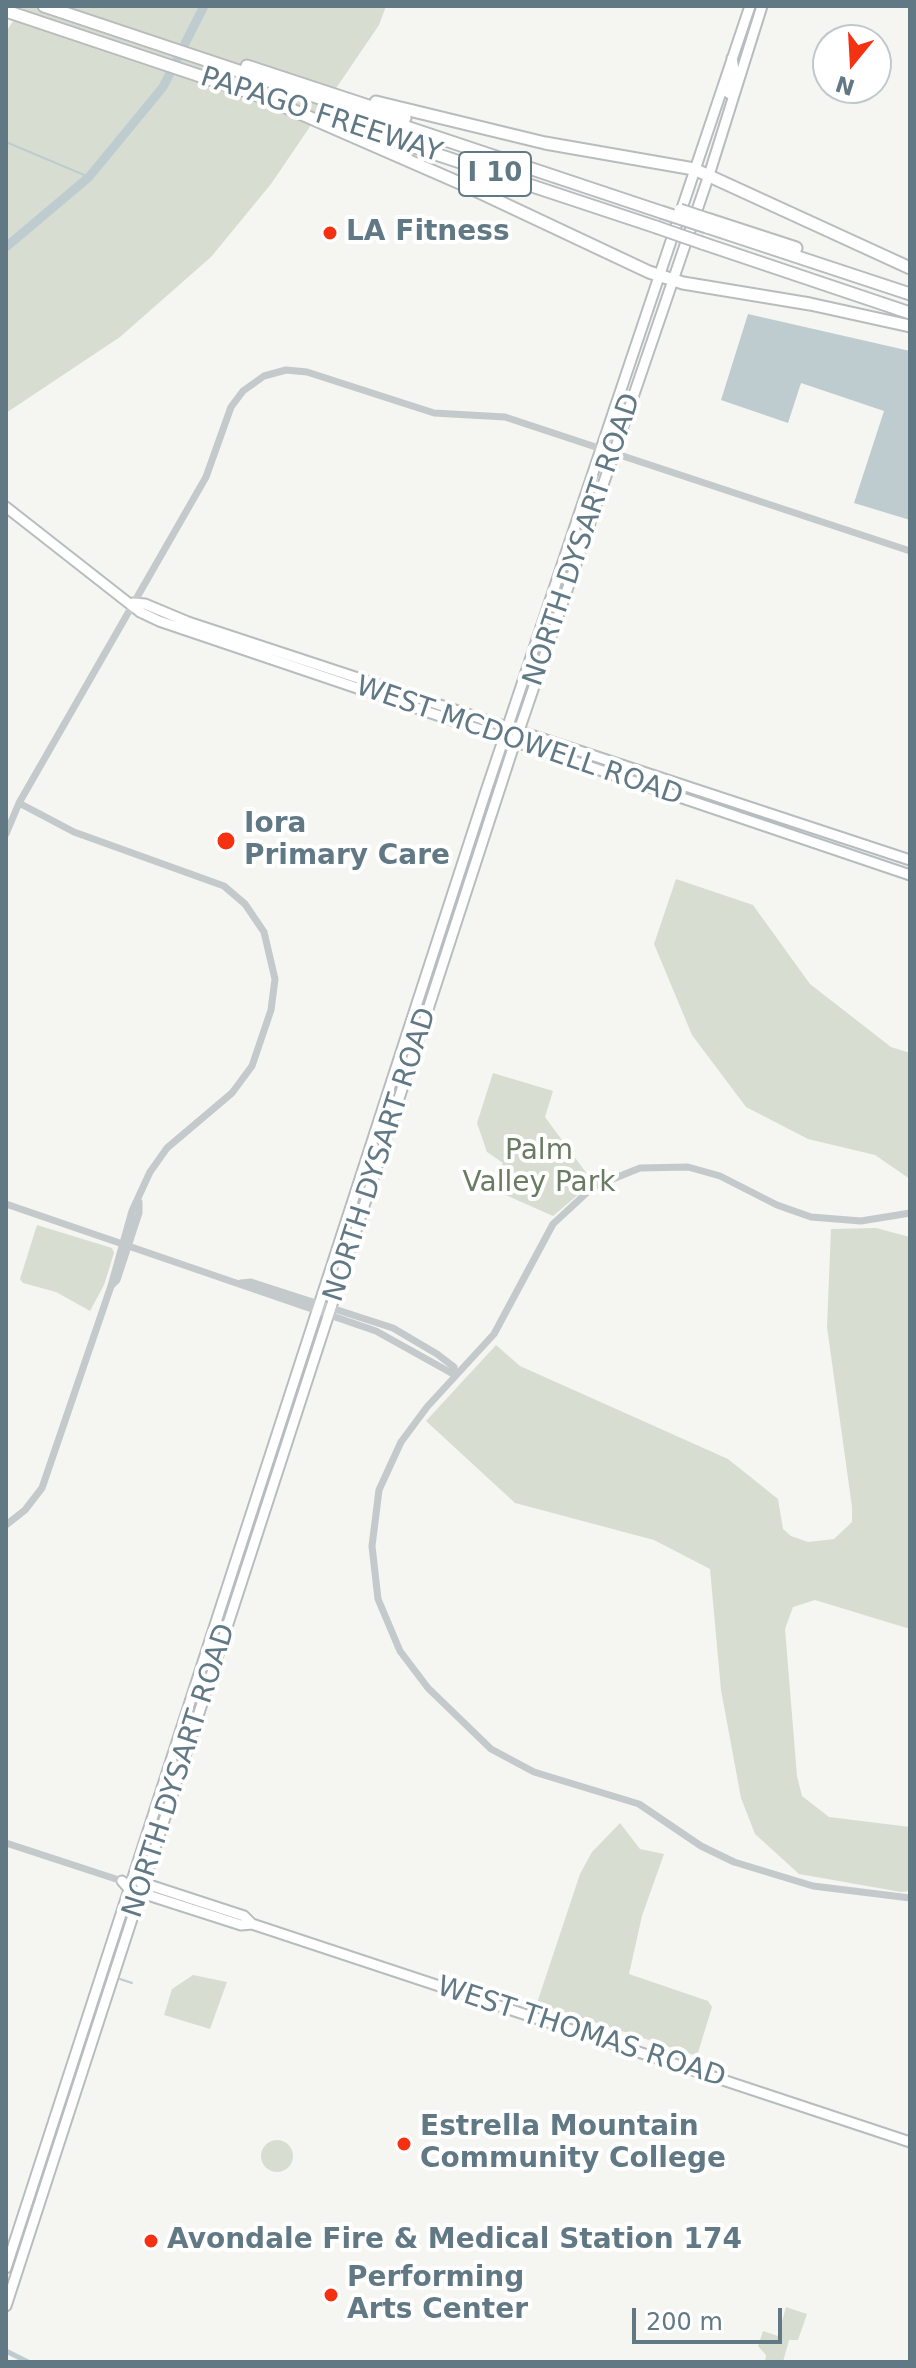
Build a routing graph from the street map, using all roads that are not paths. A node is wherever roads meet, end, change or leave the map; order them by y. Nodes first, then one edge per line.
1 (44, 6) edge
2 (68, 6) edge
3 (750, 6) edge
4 (762, 6) edge
5 (6, 11) edge
6 (732, 55) junction
7 (733, 96) junction
8 (347, 103) junction
9 (332, 123) junction
10 (694, 169) junction
11 (709, 175) junction
12 (708, 224) junction
13 (910, 268) edge
14 (658, 274) junction
15 (673, 279) junction
16 (910, 287) edge
17 (910, 294) edge
18 (910, 313) edge
19 (910, 326) edge
20 (601, 449) junction
21 (612, 453) junction
22 (6, 507) edge
23 (910, 551) edge
24 (133, 603) junction
25 (506, 732) junction
26 (518, 735) junction
27 (19, 803) junction
28 (801, 823) junction
29 (6, 834) edge
30 (797, 836) junction
31 (910, 860) edge
32 (910, 875) edge
33 (6, 1204) edge
34 (910, 1213) edge
35 (125, 1244) junction
36 (319, 1308) junction
37 (330, 1311) junction
38 (455, 1375) junction
39 (6, 1525) edge
40 (173, 1756) junction
41 (172, 1798) junction
42 (6, 1843) edge
43 (128, 1883) junction
44 (142, 1888) junction
45 (910, 1898) edge
46 (910, 2142) edge
47 (6, 2268) edge
48 (6, 2306) edge

1 - 8 highway
2 - 8 highway, PAPAGO FREEWAY / I 10
3 - 6 main road, NORTH DYSART ROAD
4 - 7 main road, NORTH DYSART ROAD
5 - 9 highway, PAPAGO FREEWAY / I 10
6 - 7 main road
6 - 10 main road, NORTH DYSART ROAD
7 - 11 main road, NORTH DYSART ROAD
8 - 10 highway
8 - 12 highway, PAPAGO FREEWAY / I 10, bridge
9 - 14 highway
9 - 18 highway, PAPAGO FREEWAY / I 10, bridge
10 - 11 highway
10 - 14 main road, NORTH DYSART ROAD
11 - 13 highway
11 - 15 main road, NORTH DYSART ROAD
12 - 16 highway, PAPAGO FREEWAY / I 10
12 - 17 highway
14 - 15 highway
14 - 20 main road, NORTH DYSART ROAD
15 - 19 highway
15 - 21 main road, NORTH DYSART ROAD
20 - 21 street
20 - 24 street
20 - 25 main road, NORTH DYSART ROAD
21 - 23 street
21 - 26 main road, NORTH DYSART ROAD
22 - 24 main road, WEST MCDOWELL ROAD
24 - 25 main road, WEST MCDOWELL ROAD
24 - 27 street
25 - 26 main road, WEST MCDOWELL ROAD
25 - 36 main road, NORTH DYSART ROAD
26 - 28 main road, WEST MCDOWELL ROAD
26 - 30 main road, WEST MCDOWELL ROAD
26 - 37 main road, NORTH DYSART ROAD
27 - 29 street
27 - 35 street
28 - 30 main road
28 - 31 main road, WEST MCDOWELL ROAD
30 - 32 main road, WEST MCDOWELL ROAD
33 - 35 street
34 - 38 street
35 - 36 street
35 - 39 street
36 - 37 street
36 - 40 main road, NORTH DYSART ROAD
37 - 38 street
37 - 41 main road, NORTH DYSART ROAD
38 - 45 street
40 - 41 main road
40 - 43 main road, NORTH DYSART ROAD
41 - 44 main road, NORTH DYSART ROAD
42 - 43 street, WEST THOMAS ROAD
43 - 44 main road, WEST THOMAS ROAD
43 - 47 main road, NORTH DYSART ROAD
44 - 46 main road, WEST THOMAS ROAD
44 - 48 main road, NORTH DYSART ROAD

